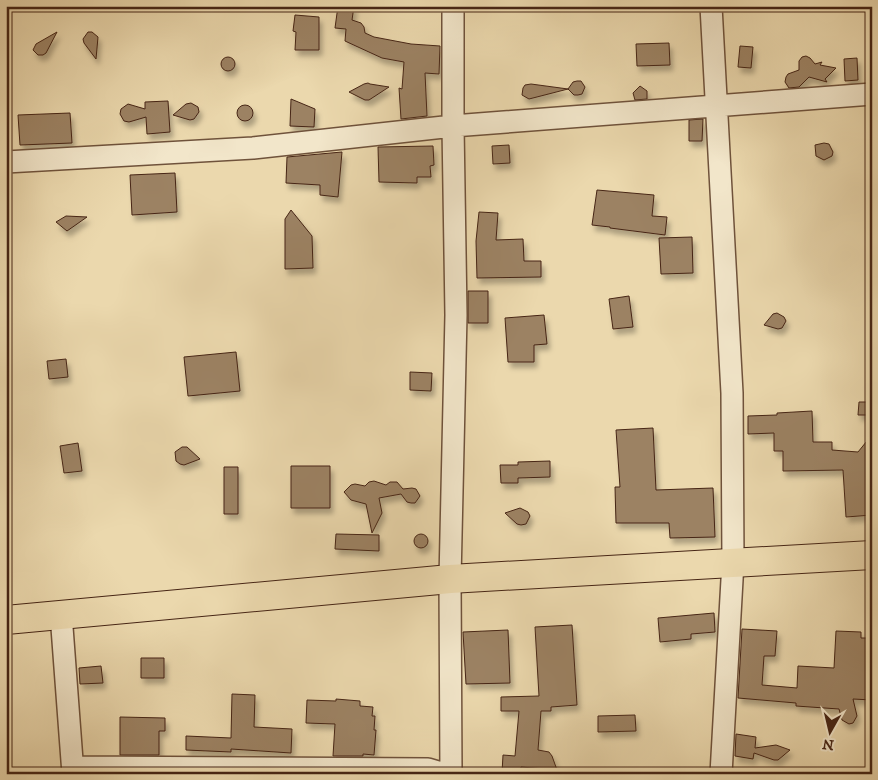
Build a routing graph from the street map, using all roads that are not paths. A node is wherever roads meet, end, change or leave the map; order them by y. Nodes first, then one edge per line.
1 (453, 6) edge
2 (711, 6) edge
3 (872, 94) edge
4 (717, 106) junction
5 (453, 126) junction
6 (6, 162) edge
7 (872, 555) edge
8 (733, 562) junction
9 (450, 579) junction
10 (61, 614) junction
11 (6, 620) edge
12 (73, 770) edge
13 (445, 774) edge
14 (451, 774) edge
15 (721, 774) edge

1 - 5 street
2 - 4 street
3 - 4 street
4 - 5 street
4 - 8 street
5 - 6 street
5 - 9 street
7 - 8 main road
8 - 9 main road
8 - 15 street
9 - 10 main road
9 - 14 street
10 - 11 main road
10 - 12 street
12 - 13 street

